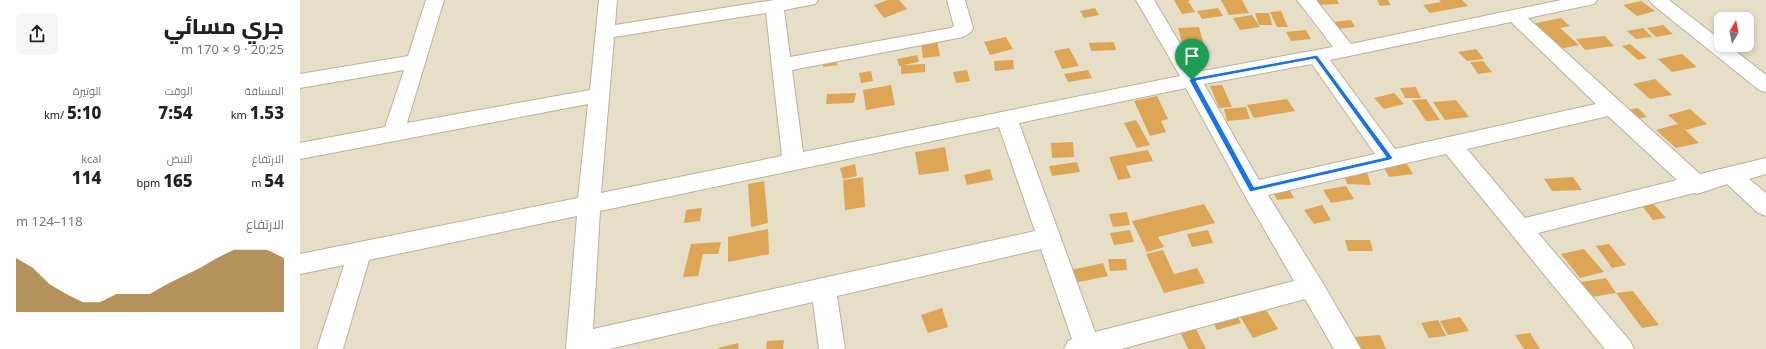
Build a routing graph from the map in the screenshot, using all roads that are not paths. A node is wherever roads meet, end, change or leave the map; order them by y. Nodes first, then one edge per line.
1 (435, 0) edge
2 (608, 0) edge
3 (809, 0) edge
4 (956, 0) edge
5 (1145, 0) edge
6 (1306, 0) edge
7 (1588, 0) edge
8 (1658, 0) edge
9 (774, 6) junction
10 (1515, 16) junction
11 (604, 32) junction
12 (1346, 51) junction
13 (1317, 57) junction
14 (415, 61) junction
15 (782, 64) junction
16 (1192, 80) junction
17 (300, 81) edge
18 (1766, 85) edge
19 (599, 95) junction
20 (1612, 108) junction
21 (1007, 119) junction
22 (394, 132) junction
23 (1451, 145) junction
24 (300, 151) edge
25 (1390, 158) junction
26 (794, 162) junction
27 (1766, 166) edge
28 (1731, 175) junction
29 (1697, 185) junction
30 (1253, 190) junction
31 (590, 203) junction
32 (1766, 207) edge
33 (1521, 228) junction
34 (1049, 238) junction
35 (360, 252) junction
36 (300, 264) edge
37 (1312, 288) junction
38 (824, 290) junction
39 (580, 346) edge
40 (1082, 347) edge
41 (330, 349) edge
42 (832, 349) edge
43 (1348, 349) edge
44 (1621, 349) edge

1 - 14 street
2 - 11 street
3 - 9 street
4 - 15 street
5 - 16 street
6 - 12 street
7 - 10 street
8 - 18 street
9 - 11 street
9 - 15 street
10 - 12 street
10 - 20 street
11 - 19 street
12 - 13 street
13 - 16 street
13 - 25 street
14 - 17 street
14 - 22 street
15 - 26 street
16 - 21 street
16 - 30 street
19 - 22 street
19 - 31 street
20 - 23 street
20 - 29 street
21 - 26 street
21 - 34 street
22 - 24 street
23 - 25 street
23 - 33 street
25 - 30 street
26 - 31 street
27 - 28 street
28 - 29 street
28 - 32 street
29 - 33 street
30 - 37 street
31 - 35 street
31 - 39 street
33 - 44 street
34 - 38 street
34 - 40 street
35 - 36 street
35 - 41 street
37 - 40 street
37 - 43 street
38 - 39 street
38 - 42 street

